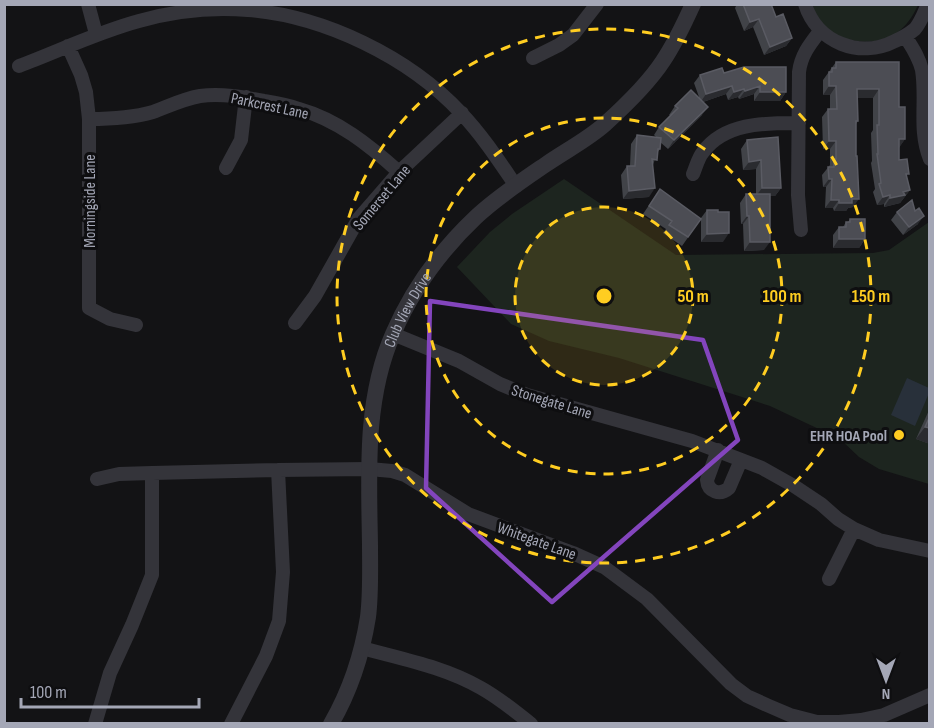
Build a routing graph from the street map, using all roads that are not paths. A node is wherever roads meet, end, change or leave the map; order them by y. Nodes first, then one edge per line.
1 (88, 4) edge
2 (597, 4) edge
3 (693, 4) edge
4 (805, 4) edge
5 (928, 4) edge
6 (820, 31) junction
7 (96, 34) junction
8 (905, 36) junction
9 (68, 46) junction
10 (533, 58) dead end
11 (20, 66) dead end
12 (246, 97) junction
13 (462, 113) junction
14 (89, 119) junction
15 (799, 123) junction
16 (930, 159) edge
17 (226, 168) dead end
18 (399, 172) junction
19 (693, 174) dead end
20 (516, 186) junction
21 (801, 230) dead end
22 (295, 323) dead end
23 (136, 325) dead end
24 (393, 334) junction
25 (718, 450) junction
26 (741, 460) junction
27 (369, 469) junction
28 (278, 470) junction
29 (152, 472) junction
30 (97, 479) dead end
31 (854, 529) junction
32 (930, 551) edge
33 (829, 579) dead end
34 (362, 648) junction
35 (930, 695) edge
36 (95, 723) edge
37 (231, 723) edge
38 (331, 723) edge
39 (531, 723) edge

1 - 7 street
2 - 10 street
3 - 20 street, Club View Drive
4 - 6 street
5 - 8 street
6 - 8 street
6 - 15 street
7 - 9 street
7 - 13 street
8 - 16 street
9 - 11 street
9 - 14 street, Morningside Lane
12 - 14 street, Parkcrest Lane
12 - 17 street
12 - 18 street, Parkcrest Lane
13 - 18 street, Somerset Lane
13 - 20 street
14 - 23 street, Morningside Lane
15 - 19 street
15 - 21 street
18 - 22 street, Somerset Lane
20 - 24 street, Club View Drive
24 - 25 street, Stonegate Lane
24 - 27 street, Club View Drive
25 - 26 street, Stonegate Lane
25 - 26 street
26 - 31 street, Stonegate Lane
27 - 28 street, Whitegate Lane
27 - 34 street, Club View Drive
27 - 35 street, Whitegate Lane
28 - 29 street, Whitegate Lane
28 - 37 street
29 - 30 street, Whitegate Lane
29 - 36 street
31 - 32 street, Stonegate Lane
31 - 33 street
34 - 38 street, Club View Drive
34 - 39 street

